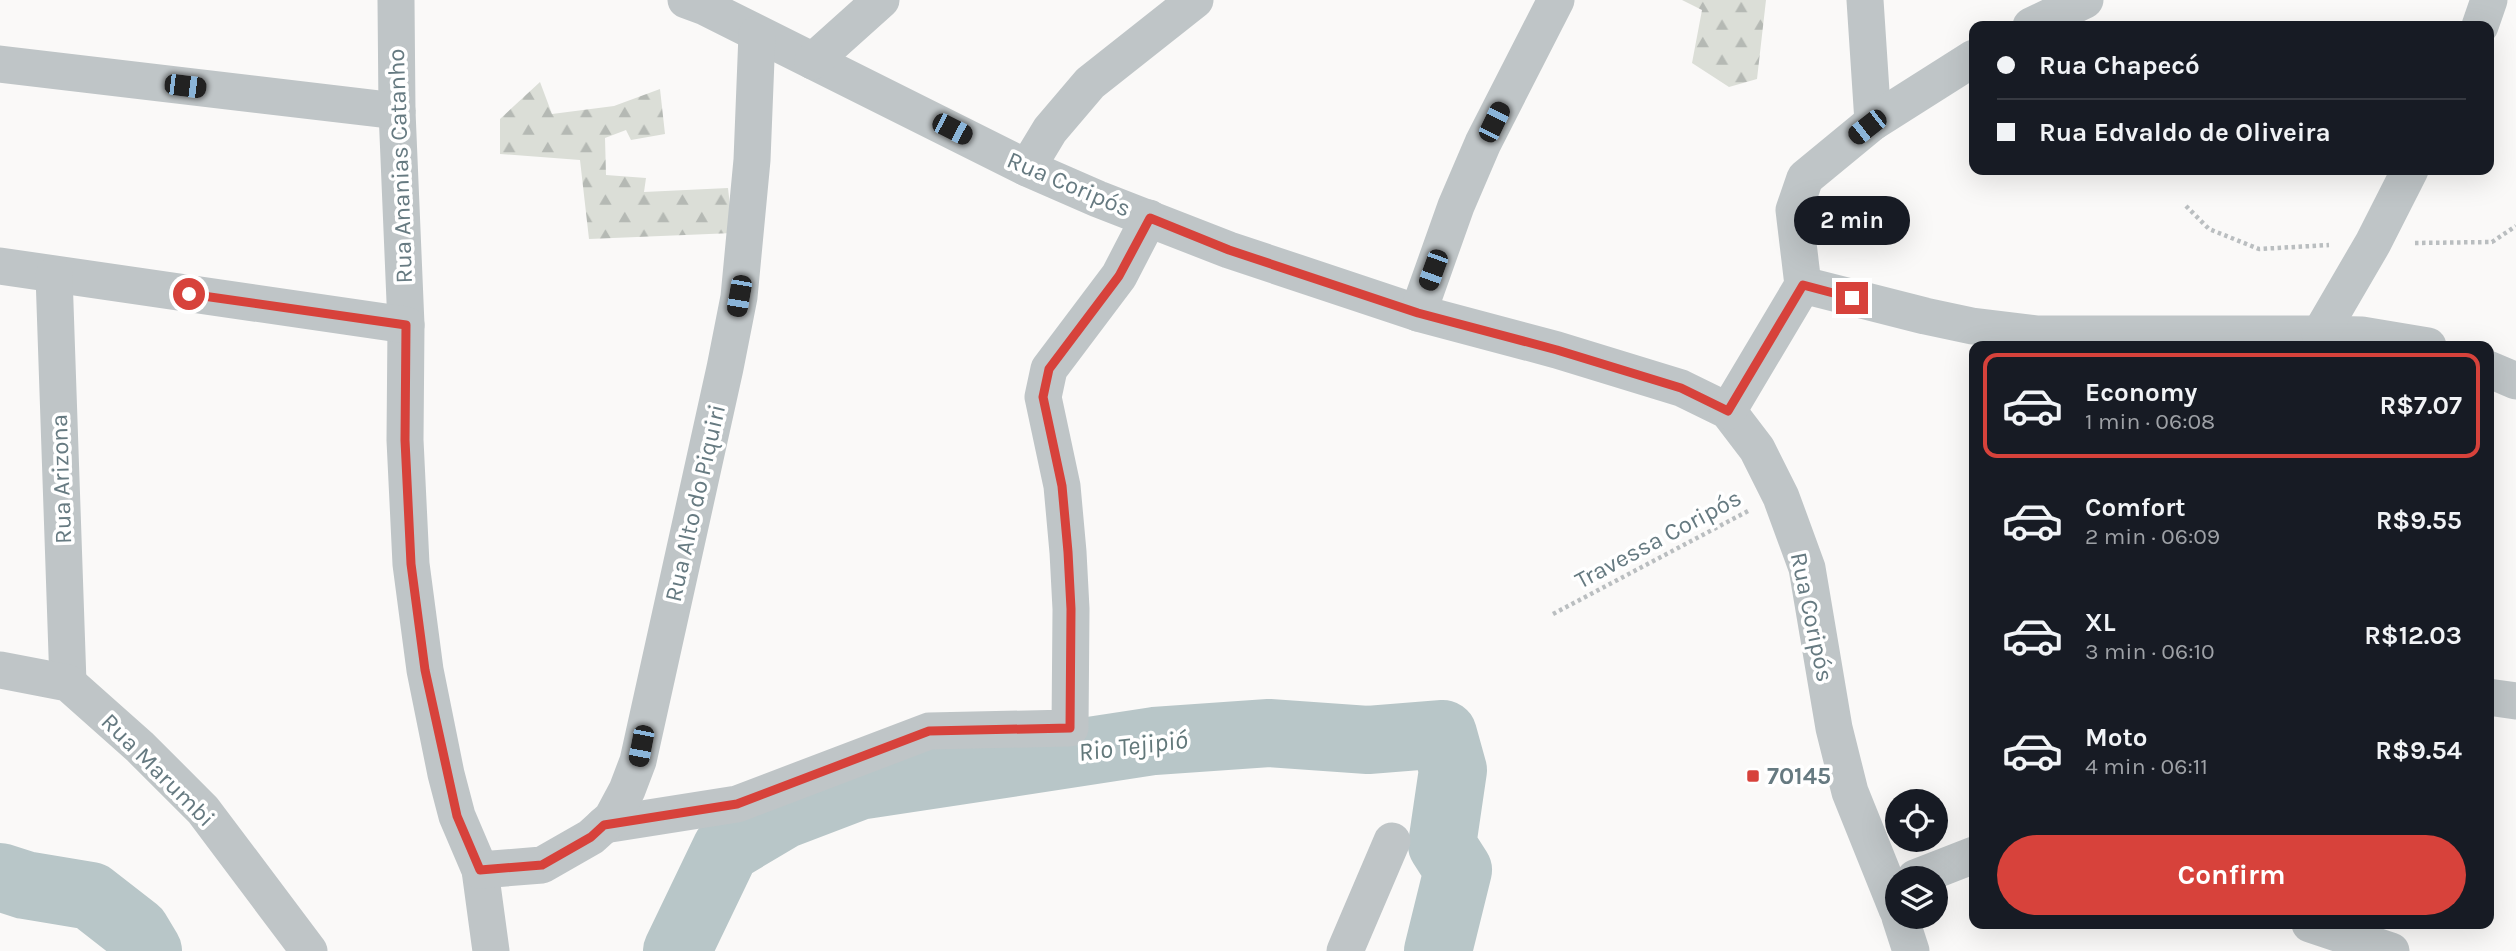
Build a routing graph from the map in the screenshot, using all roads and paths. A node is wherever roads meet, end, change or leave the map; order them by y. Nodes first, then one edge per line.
1 (396, 0) edge
2 (686, 0) edge
3 (881, 0) edge
4 (1195, 0) edge
5 (1556, 0) edge
6 (1865, 0) edge
7 (2085, 0) edge
8 (2489, 0) edge
9 (2041, 21) edge
10 (2482, 21) edge
11 (757, 34) junction
12 (813, 61) junction
13 (1969, 61) edge
14 (0, 64) edge
15 (397, 111) junction
16 (1873, 122) junction
17 (1027, 168) junction
18 (2407, 175) edge
19 (1150, 218) junction
20 (0, 266) edge
21 (54, 275) junction
22 (1803, 285) junction
23 (1418, 313) junction
24 (406, 325) junction
25 (2320, 334) junction
26 (2107, 341) edge
27 (2398, 341) edge
28 (2494, 372) edge
29 (2516, 381) edge
30 (1728, 411) junction
31 (1781, 497) junction
32 (1553, 614) dead end
33 (0, 670) edge
34 (68, 683) junction
35 (2494, 699) edge
36 (2516, 701) edge
37 (604, 825) junction
38 (1392, 841) dead end
39 (1969, 858) edge
40 (1886, 866) edge
41 (1948, 869) edge
42 (480, 870) junction
43 (1907, 929) edge
44 (2331, 929) edge
45 (2383, 941) edge
46 (309, 951) edge
47 (491, 951) edge
48 (1345, 951) edge
49 (1911, 951) edge

1 - 15 street, Rua Ananias Catanho
2 - 11 street, Rua Coripós
3 - 12 street
4 - 17 street
5 - 23 street
6 - 16 street
7 - 9 street
8 - 10 street
11 - 12 street, Rua Coripós
11 - 37 street, Rua Alto do Piquiri
12 - 17 street, Rua Coripós
13 - 16 street
14 - 15 street
15 - 24 street, Rua Ananias Catanho
16 - 22 street
17 - 19 street, Rua Coripós
18 - 25 street
19 - 23 street, Rua Coripós
19 - 37 street
20 - 21 street
21 - 24 street
21 - 34 street, Rua Arizona
22 - 26 street
22 - 30 street
23 - 30 street, Rua Coripós
24 - 42 street, Rua Ananias Catanho
25 - 26 street
25 - 27 street
28 - 29 street
30 - 31 street, Rua Coripós
31 - 32 path, Travessa Coripós
31 - 40 street, Rua Coripós
33 - 34 street
34 - 46 street, Rua Marumbi
35 - 36 street
37 - 42 street, Rua Alto do Piquiri
38 - 48 street
39 - 41 street
42 - 47 street, Rua Ananias Catanho
43 - 49 street, Rua Coripós
44 - 45 street

